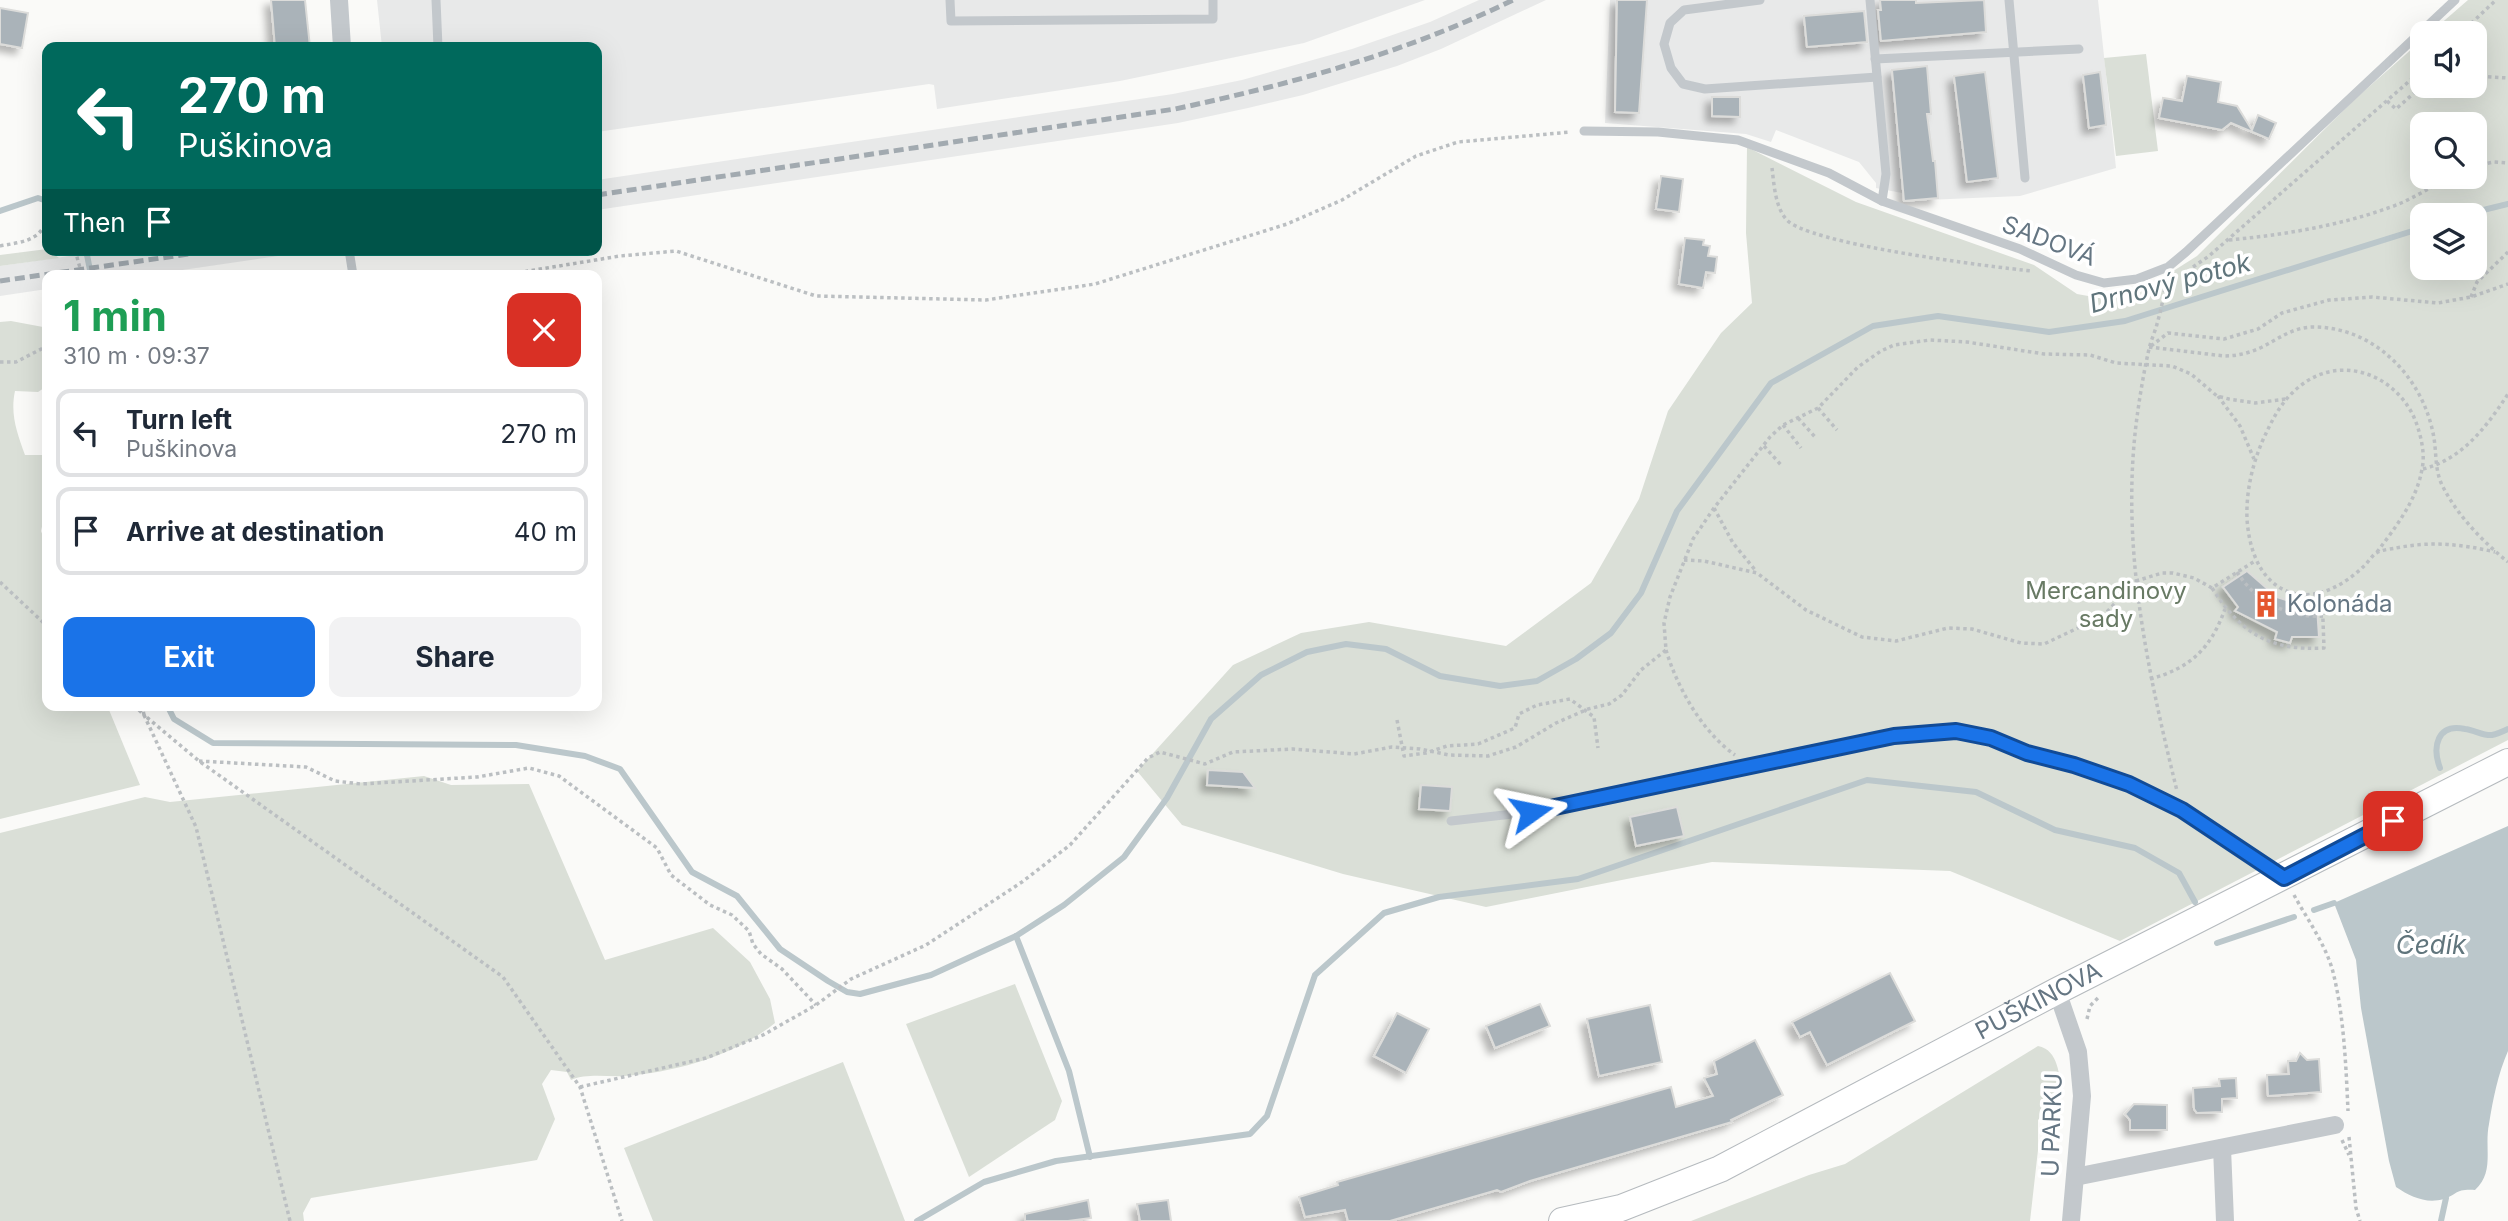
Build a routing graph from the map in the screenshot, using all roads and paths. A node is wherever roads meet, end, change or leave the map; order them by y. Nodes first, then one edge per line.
1 (339, 0) edge
2 (436, 0) edge
3 (950, 0) edge
4 (1213, 0) edge
5 (1760, 0) edge
6 (1870, 0) edge
7 (2009, 0) edge
8 (2455, 0) edge
9 (2496, 0) edge
10 (2474, 21) edge
11 (342, 42) edge
12 (438, 42) edge
13 (2079, 49) dead end
14 (2014, 52) junction
15 (1875, 59) junction
16 (1877, 77) junction
17 (2487, 77) edge
18 (2508, 78) edge
19 (2410, 81) edge
20 (2410, 97) edge
21 (2387, 101) junction
22 (1584, 131) joint
23 (1769, 152) junction
24 (2487, 163) edge
25 (2508, 163) edge
26 (2025, 178) dead end
27 (2427, 189) edge
28 (1882, 201) junction
29 (42, 233) edge
30 (2228, 240) junction
31 (0, 246) edge
32 (2508, 252) edge
33 (2192, 268) dead end
34 (535, 270) edge
35 (2041, 272) dead end
36 (2173, 277) dead end
37 (2166, 284) dead end
38 (2508, 284) edge
39 (2154, 285) dead end
40 (2471, 297) junction
41 (2149, 347) junction
42 (42, 349) edge
43 (0, 362) edge
44 (2147, 365) junction
45 (2508, 394) edge
46 (2217, 396) junction
47 (2286, 399) junction
48 (1818, 408) junction
49 (1798, 418) junction
50 (1783, 425) junction
51 (1837, 430) dead end
52 (1816, 438) dead end
53 (1764, 446) junction
54 (1801, 448) dead end
55 (2255, 461) junction
56 (1781, 465) dead end
57 (2436, 466) junction
58 (2423, 469) junction
59 (1714, 508) junction
60 (2377, 552) junction
61 (2496, 552) junction
62 (1684, 560) junction
63 (2255, 561) junction
64 (2508, 562) edge
65 (2237, 572) junction
66 (1757, 573) junction
67 (2136, 581) junction
68 (0, 582) edge
69 (2212, 588) junction
70 (2322, 593) junction
71 (2225, 609) junction
72 (2323, 616) junction
73 (42, 621) edge
74 (1666, 650) junction
75 (2150, 679) junction
76 (140, 711) edge
77 (143, 711) edge
78 (144, 715) junction
79 (1397, 720) dead end
80 (1598, 748) dead end
81 (200, 761) junction
82 (2508, 762) edge
83 (1749, 765) junction
84 (2182, 810) junction
85 (1451, 821) dead end
86 (2284, 889) junction
87 (2057, 991) junction
88 (2101, 995) dead end
89 (816, 1005) junction
90 (2087, 1020) dead end
91 (580, 1087) junction
92 (2344, 1125) junction
93 (2222, 1148) junction
94 (2076, 1177) junction
95 (290, 1221) edge
96 (622, 1221) edge
97 (1562, 1221) edge
98 (2071, 1221) edge
99 (2225, 1221) edge
100 (2360, 1221) edge

1 - 11 street
2 - 12 lane
3 - 4 lane
5 - 16 lane
6 - 15 lane
7 - 14 lane
8 - 28 lane, SADOVÁ
9 - 10 path
13 - 14 lane
14 - 15 lane
14 - 26 lane
15 - 16 lane
16 - 28 lane
17 - 18 path
19 - 21 path
20 - 21 path
21 - 30 path
22 - 23 lane, SADOVÁ
22 - 34 path
23 - 28 lane, SADOVÁ
23 - 35 path
24 - 25 path
27 - 30 path
29 - 31 path
30 - 33 path
32 - 40 path
36 - 39 path
37 - 41 path
38 - 40 path
40 - 41 path
41 - 44 path
41 - 57 path
42 - 43 path
44 - 46 path
44 - 48 path
44 - 67 path
45 - 57 path
46 - 47 path
46 - 55 path
47 - 55 path
47 - 58 path
48 - 49 path
48 - 51 path
49 - 50 path
49 - 52 path
50 - 53 path
50 - 54 path
53 - 56 path
53 - 59 path
55 - 63 path
57 - 58 path
57 - 61 path
58 - 60 path
59 - 62 path
59 - 66 path
60 - 61 path
60 - 70 path
61 - 64 path
62 - 66 path
62 - 74 path
63 - 65 path
63 - 70 path
65 - 69 path
65 - 72 path
66 - 67 path
67 - 69 path
67 - 75 path
68 - 73 path
69 - 71 path
70 - 72 path
71 - 72 path
71 - 75 path
74 - 83 path
74 - 89 path
75 - 84 path
76 - 78 path
77 - 78 path
78 - 81 path
78 - 95 path
79 - 80 path, bridge
81 - 89 path
81 - 91 path
82 - 86 main road, PUŠKINOVA
83 - 84 lane
83 - 85 lane
84 - 86 lane
86 - 87 main road, PUŠKINOVA
86 - 92 path
87 - 94 street, U PARKU
87 - 97 main road, PUŠKINOVA
88 - 90 path
89 - 91 path
91 - 96 path
92 - 93 street
92 - 100 path
93 - 94 street
93 - 99 street
94 - 98 street, U PARKU

